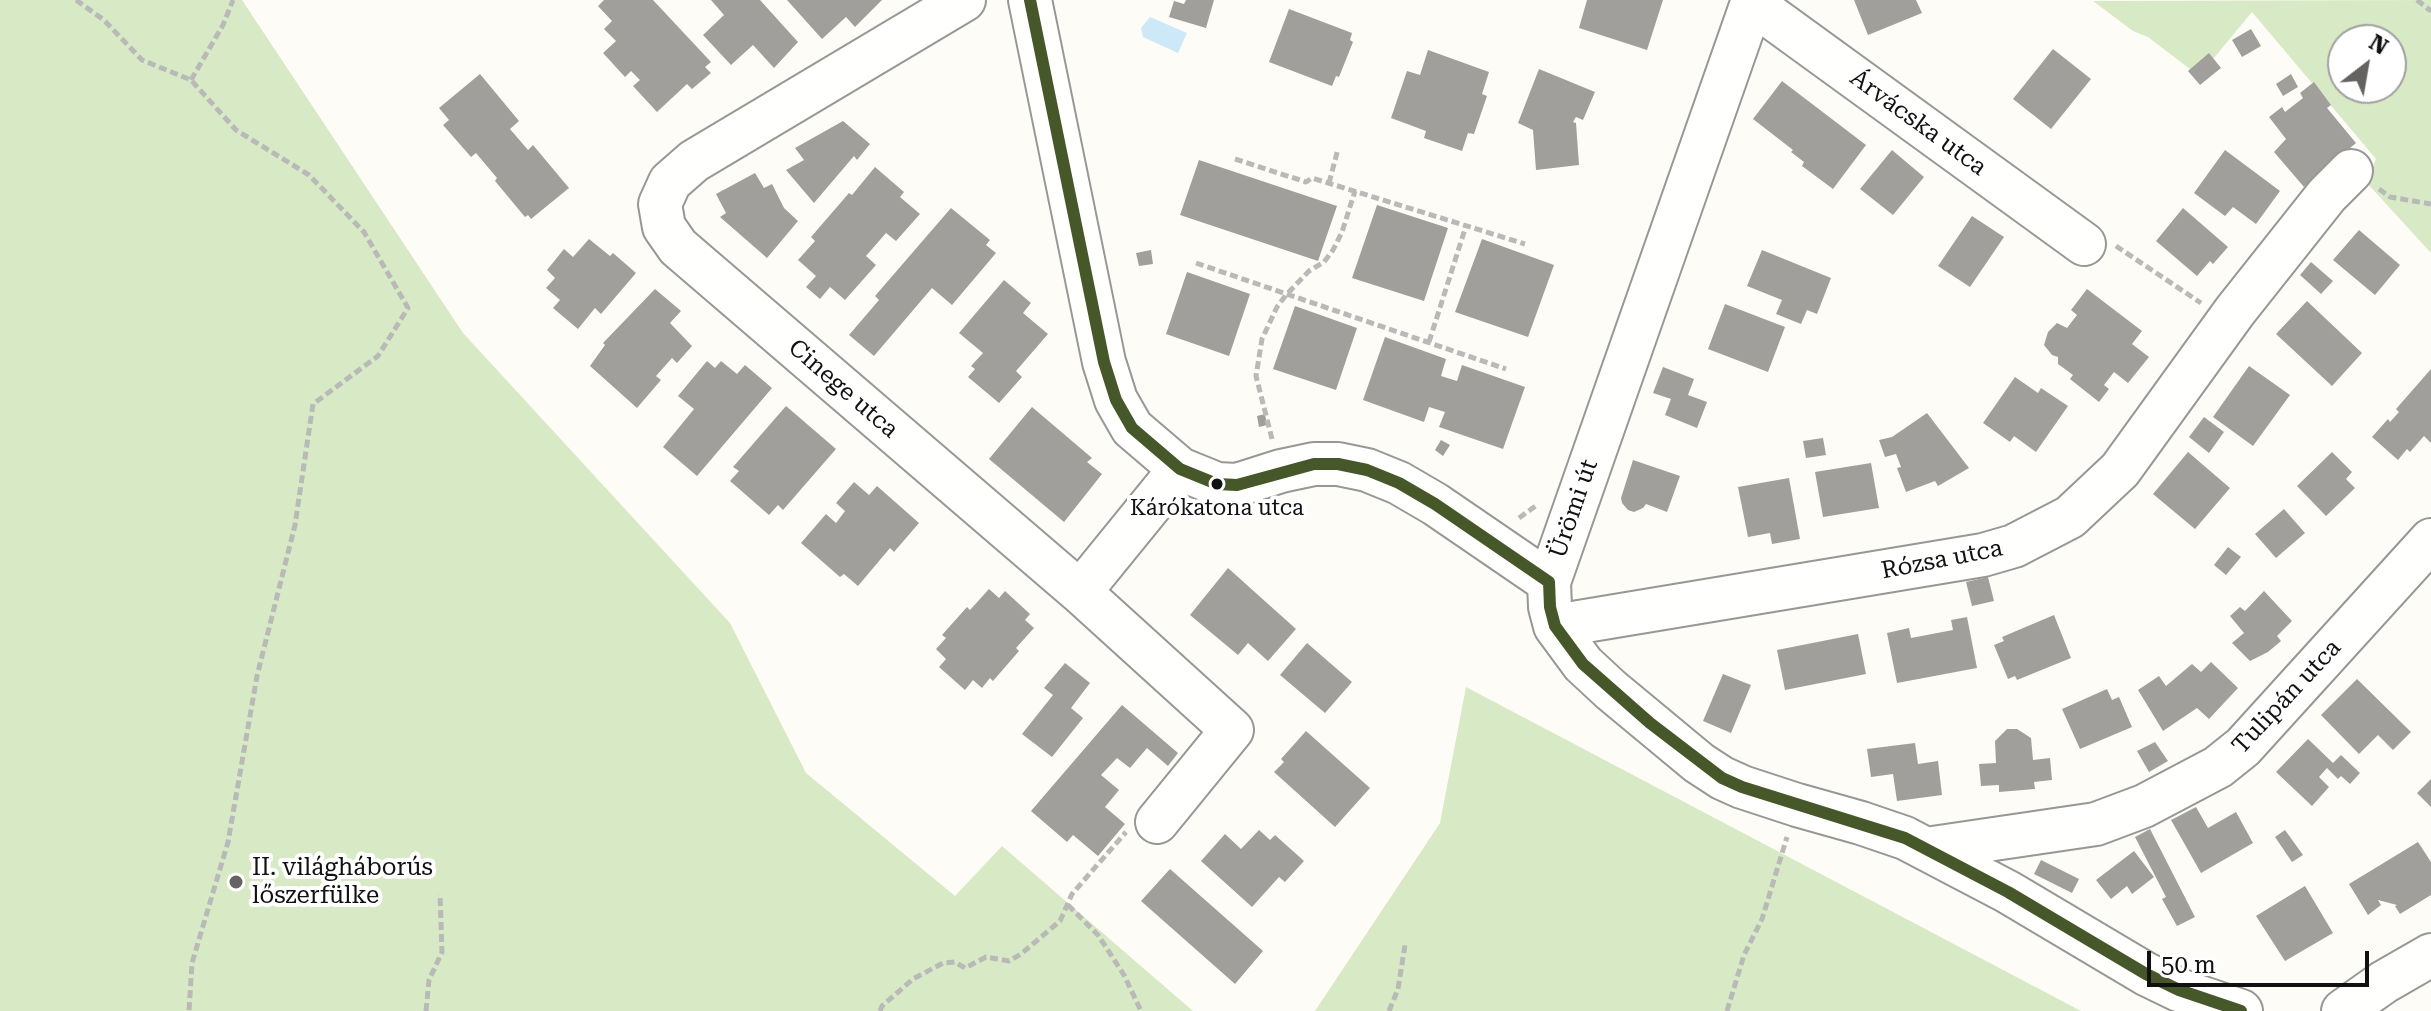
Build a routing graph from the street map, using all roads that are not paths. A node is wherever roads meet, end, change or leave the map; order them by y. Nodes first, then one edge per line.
1 (964, 0) edge
2 (1030, 0) edge
3 (1752, 1) edge
4 (2351, 171) road end
5 (2084, 244) road end
6 (1180, 469) junction
7 (2431, 540) edge
8 (1549, 582) junction
9 (1080, 592) junction
10 (1555, 626) junction
11 (1157, 822) road end
12 (1926, 849) junction
13 (2431, 955) edge
14 (2241, 1011) edge
15 (2343, 1011) edge

1 - 9 street, Cinege utca
2 - 6 street
3 - 5 street, Árvácska utca
3 - 8 street, Ürömi út
4 - 10 street, Rózsa utca
6 - 8 street
6 - 9 street
7 - 12 street, Tulipán utca
8 - 10 street, Ürömi út
9 - 11 street, Cinege utca
10 - 12 street, Ürömi út
12 - 14 street, Ürömi út
13 - 15 street

